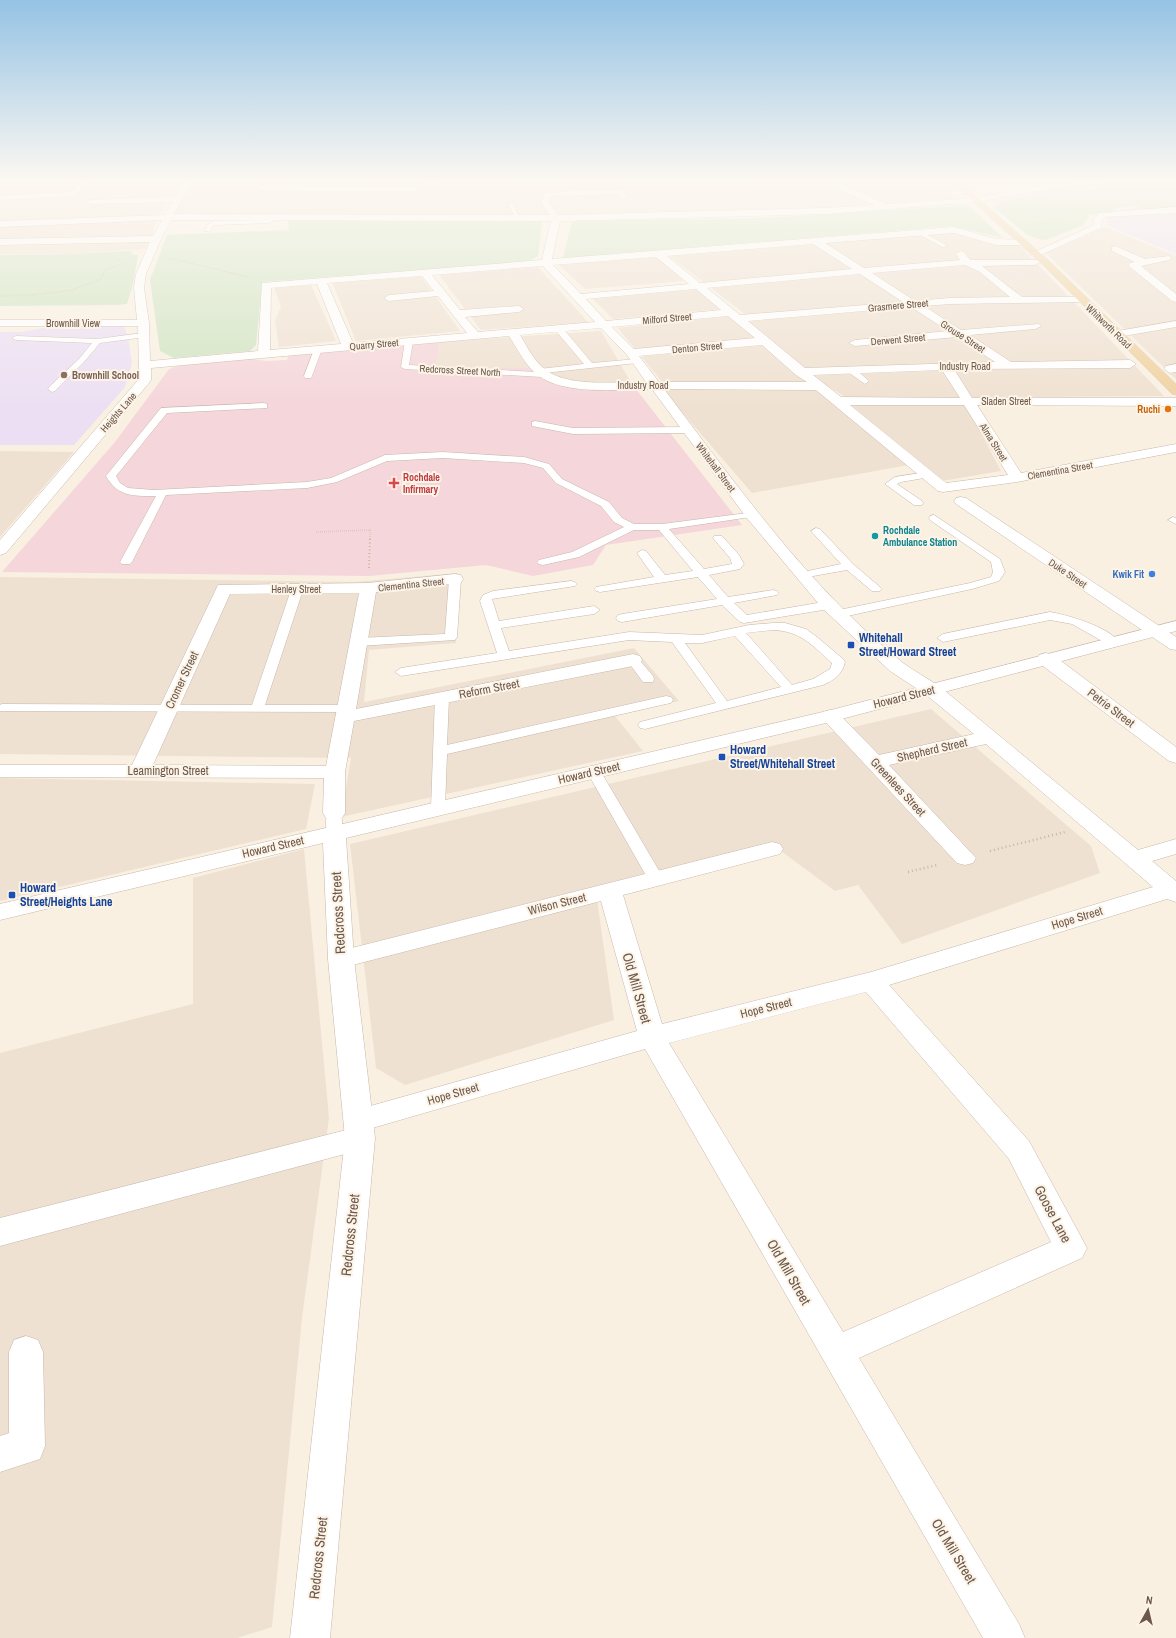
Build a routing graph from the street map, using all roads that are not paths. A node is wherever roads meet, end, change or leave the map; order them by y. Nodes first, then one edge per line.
1 (149, 256) edge
2 (547, 256) edge
3 (628, 256) edge
4 (662, 256) edge
5 (838, 256) edge
6 (1038, 256) edge
7 (1131, 256) edge
8 (1035, 258) junction
9 (1166, 258) dead end
10 (965, 260) junction
11 (1143, 262) junction
12 (546, 263) junction
13 (861, 271) junction
14 (425, 273) junction
15 (321, 281) junction
16 (697, 286) junction
17 (1176, 288) edge
18 (1164, 289) junction
19 (441, 293) junction
20 (577, 297) junction
21 (389, 298) dead end
22 (1176, 298) edge
23 (1019, 300) junction
24 (1083, 300) junction
25 (913, 304) junction
26 (519, 309) dead end
27 (457, 314) junction
28 (733, 316) junction
29 (4, 321) edge
30 (143, 323) junction
31 (604, 324) junction
32 (1176, 324) edge
33 (1035, 326) dead end
34 (558, 328) junction
35 (512, 332) junction
36 (959, 333) junction
37 (1118, 334) junction
38 (143, 335) junction
39 (474, 335) junction
40 (16, 338) dead end
41 (97, 341) junction
42 (409, 341) junction
43 (764, 342) junction
44 (855, 343) dead end
45 (348, 346) junction
46 (318, 349) junction
47 (264, 354) junction
48 (634, 357) junction
49 (1130, 364) dead end
50 (145, 365) junction
51 (590, 366) junction
52 (946, 366) junction
53 (1010, 366) junction
54 (851, 370) junction
55 (800, 372) junction
56 (541, 373) junction
57 (308, 376) dead end
58 (865, 381) dead end
59 (654, 385) junction
60 (818, 386) junction
61 (52, 389) dead end
62 (1176, 391) edge
63 (836, 401) junction
64 (968, 401) junction
65 (1176, 402) edge
66 (264, 406) dead end
67 (535, 424) dead end
68 (688, 430) junction
69 (1176, 448) edge
70 (927, 476) junction
71 (1017, 478) junction
72 (163, 492) junction
73 (961, 500) dead end
74 (918, 503) dead end
75 (751, 514) junction
76 (934, 518) dead end
77 (632, 527) junction
78 (662, 527) junction
79 (816, 531) dead end
80 (718, 538) dead end
81 (0, 550) edge
82 (642, 553) dead end
83 (126, 562) dead end
84 (543, 562) dead end
85 (849, 566) junction
86 (701, 573) junction
87 (802, 575) junction
88 (455, 579) joint
89 (662, 579) junction
90 (571, 584) dead end
91 (368, 588) junction
92 (224, 589) joint
93 (600, 589) dead end
94 (876, 589) dead end
95 (297, 590) junction
96 (773, 593) dead end
97 (724, 600) junction
98 (833, 609) junction
99 (594, 610) dead end
100 (622, 618) dead end
101 (744, 619) junction
102 (494, 625) junction
103 (1176, 626) edge
104 (754, 630) junction
105 (738, 632) junction
106 (1155, 632) junction
107 (943, 638) dead end
108 (676, 639) junction
109 (358, 642) junction
110 (1113, 642) junction
111 (1176, 646) edge
112 (504, 655) junction
113 (1046, 659) junction
114 (633, 660) joint
115 (401, 672) dead end
116 (648, 679) dead end
117 (789, 689) junction
118 (932, 690) junction
119 (442, 698) junction
120 (666, 700) dead end
121 (724, 706) junction
122 (2, 708) dead end
123 (168, 708) junction
124 (257, 709) junction
125 (346, 713) junction
126 (830, 716) junction
127 (645, 725) dead end
128 (990, 737) junction
129 (440, 751) junction
130 (1176, 757) edge
131 (875, 762) junction
132 (140, 771) junction
133 (335, 772) junction
134 (594, 772) junction
135 (3, 776) edge
136 (438, 808) junction
137 (334, 823) junction
138 (1176, 846) edge
139 (772, 849) dead end
140 (964, 858) road end
141 (1134, 859) junction
142 (656, 879) junction
143 (610, 891) junction
144 (1173, 892) edge
145 (0, 912) edge
146 (341, 959) junction
147 (871, 981) junction
148 (652, 1037) junction
149 (359, 1129) junction
150 (0, 1232) edge
151 (26, 1352) dead end
152 (836, 1352) junction
153 (0, 1454) edge
154 (308, 1637) edge
155 (1005, 1638) edge

1 - 30 street, Heights Lane
2 - 12 street
3 - 12 street
4 - 16 street
5 - 13 street, Grouse Street
6 - 8 street
7 - 11 street
8 - 10 street
8 - 24 main road, Whitworth Road
9 - 11 street
10 - 13 street
10 - 23 street
11 - 18 street
12 - 14 street
12 - 20 street, Whitehall Street
13 - 16 street
13 - 25 street, Grouse Street
14 - 15 street
14 - 19 street
15 - 45 street
15 - 47 street
16 - 20 street
16 - 28 street
17 - 18 street
18 - 22 street
19 - 21 street
19 - 27 street
20 - 31 street, Whitehall Street
23 - 24 street, Grasmere Street
23 - 25 street, Grasmere Street
24 - 37 main road, Whitworth Road
25 - 28 street, Grasmere Street
25 - 36 street, Grouse Street
26 - 27 street
27 - 39 street
28 - 31 street, Milford Street
28 - 43 street
29 - 30 street, Brownhill View
30 - 38 street, Heights Lane
31 - 34 street, Quarry Street
31 - 48 street, Whitehall Street
32 - 37 street
33 - 36 street, Derwent Street
34 - 35 street, Quarry Street
34 - 51 lane
35 - 39 street, Quarry Street
35 - 56 street
36 - 44 street, Derwent Street
36 - 53 street, Grouse Street
37 - 62 main road, Whitworth Road
38 - 41 lane
38 - 50 street, Heights Lane
39 - 42 street, Quarry Street
40 - 41 lane
41 - 61 lane
42 - 45 street, Quarry Street
42 - 56 lane, Redcross Street North
43 - 48 street, Denton Street
43 - 55 street
45 - 46 street, Quarry Street
46 - 47 street, Quarry Street
46 - 57 lane
47 - 50 street, Quarry Street
48 - 51 lane
48 - 59 street, Whitehall Street
49 - 53 street, Industry Road
50 - 81 street, Heights Lane
51 - 56 lane
52 - 53 street, Industry Road
52 - 54 street, Industry Road
52 - 64 street, Alma Street
54 - 55 street, Industry Road
54 - 58 lane
55 - 60 street
56 - 59 street, Industry Road
59 - 60 street, Industry Road
59 - 68 street, Whitehall Street
60 - 63 street
63 - 64 street, Sladen Street
63 - 70 street
64 - 65 street, Sladen Street
64 - 71 street, Alma Street
66 - 72 lane
67 - 68 lane
68 - 75 street, Whitehall Street
69 - 71 street, Clementina Street
70 - 71 street, Clementina Street
70 - 74 lane
72 - 77 lane
72 - 83 lane
73 - 106 street, Duke Street
75 - 78 lane
75 - 87 street, Whitehall Street
76 - 98 lane
77 - 78 lane
77 - 84 lane
78 - 86 lane
79 - 85 lane
80 - 86 lane
82 - 89 lane
85 - 87 lane
85 - 94 lane
86 - 89 lane
86 - 97 lane
87 - 98 street, Whitehall Street
88 - 91 street, Clementina Street
88 - 109 lane
89 - 93 lane
90 - 102 lane
91 - 95 street, Henley Street
91 - 109 street, Redcross Street
92 - 95 street, Henley Street
92 - 123 street, Cromer Street
95 - 124 lane
96 - 97 lane
97 - 100 lane
97 - 101 lane
98 - 101 lane
98 - 118 street, Whitehall Street
99 - 102 lane
101 - 104 lane
102 - 112 lane
103 - 106 street, Howard Street
104 - 105 lane
104 - 117 lane
105 - 108 lane
105 - 117 lane
106 - 110 street, Howard Street
106 - 111 street, Duke Street
107 - 110 lane
108 - 112 lane
108 - 121 lane
109 - 125 street, Redcross Street
110 - 113 street, Howard Street
112 - 115 lane
113 - 118 street, Howard Street
113 - 130 street, Petrie Street
114 - 116 lane
114 - 119 street, Reform Street
117 - 121 lane
118 - 126 street, Howard Street
118 - 128 street, Whitehall Street
119 - 125 street, Reform Street
119 - 129 lane
120 - 129 lane
121 - 127 lane
122 - 123 lane
123 - 124 lane
123 - 132 street, Cromer Street
124 - 125 lane
125 - 133 street, Redcross Street
126 - 131 street, Greenlees Street
126 - 134 street, Howard Street
128 - 131 street, Shepherd Street
128 - 141 street, Whitehall Street
129 - 136 lane
131 - 140 street, Greenlees Street
132 - 133 street, Leamington Street
132 - 135 street, Leamington Street
133 - 137 street, Redcross Street
134 - 136 street, Howard Street
134 - 142 lane
136 - 137 street, Howard Street
137 - 145 street, Howard Street
137 - 146 street, Redcross Street
138 - 141 street
139 - 142 street, Wilson Street
141 - 144 street, Whitehall Street
142 - 143 street, Wilson Street
143 - 146 street, Wilson Street
143 - 148 street, Old Mill Street
144 - 147 street, Hope Street
146 - 149 street, Redcross Street
147 - 148 street, Hope Street
147 - 152 street, Goose Lane
148 - 149 street, Hope Street
148 - 152 street, Old Mill Street
149 - 150 street, Hope Street
149 - 154 street, Redcross Street
151 - 153 street
152 - 155 street, Old Mill Street

